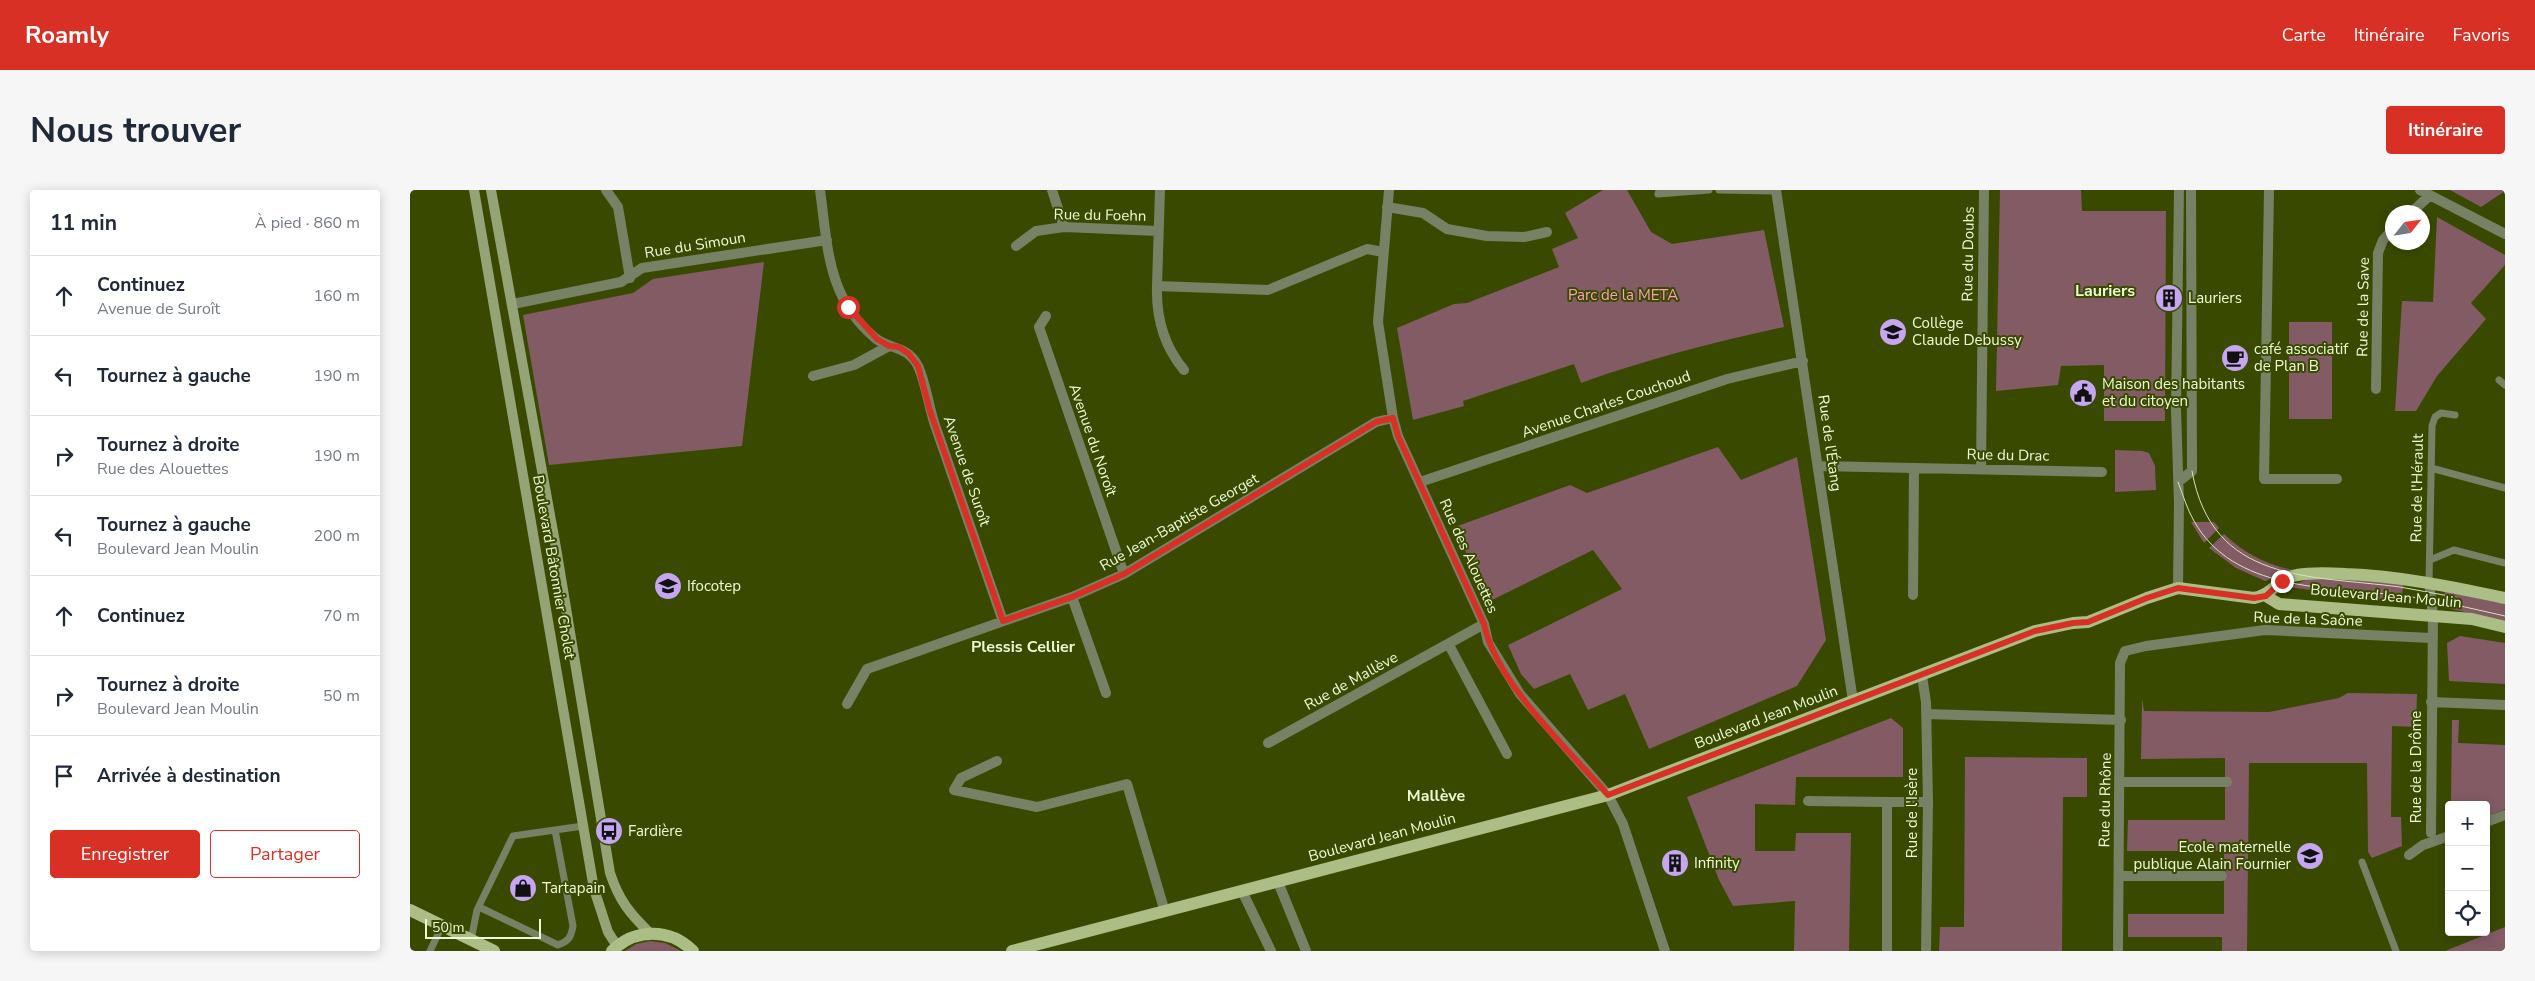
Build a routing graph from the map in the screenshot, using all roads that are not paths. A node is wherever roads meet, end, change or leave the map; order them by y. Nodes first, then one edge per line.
1 (474, 190) edge
2 (491, 190) edge
3 (606, 190) edge
4 (820, 190) edge
5 (1052, 190) edge
6 (1160, 190) edge
7 (1389, 190) edge
8 (1659, 190) edge
9 (1709, 190) edge
10 (1719, 190) edge
11 (1984, 190) edge
12 (2179, 190) edge
13 (2191, 190) edge
14 (2268, 190) edge
15 (2420, 190) edge
16 (1776, 191) edge
17 (2430, 195) junction
18 (2419, 205) edge
19 (1388, 208) junction
20 (1064, 227) junction
21 (1158, 232) junction
22 (1547, 232) dead end
23 (2505, 234) edge
24 (2385, 238) edge
25 (827, 240) junction
26 (1016, 246) dead end
27 (1383, 252) junction
28 (630, 278) junction
29 (1157, 286) junction
30 (513, 304) junction
31 (1046, 316) dead end
32 (889, 346) junction
33 (1803, 361) junction
34 (1184, 370) dead end
35 (813, 376) dead end
36 (2376, 388) dead end
37 (2455, 415) dead end
38 (1393, 418) junction
39 (1818, 466) junction
40 (1914, 468) junction
41 (2431, 468) junction
42 (1981, 469) junction
43 (2102, 472) dead end
44 (2337, 479) dead end
45 (1420, 482) junction
46 (2178, 482) junction
47 (2505, 488) edge
48 (2430, 560) junction
49 (2505, 563) edge
50 (1124, 574) junction
51 (2429, 582) junction
52 (2180, 588) junction
53 (1913, 595) dead end
54 (2266, 596) junction
55 (1072, 597) junction
56 (2505, 598) edge
57 (2433, 616) junction
58 (1003, 621) junction
59 (1484, 624) junction
60 (2505, 626) edge
61 (2431, 638) junction
62 (1449, 645) junction
63 (2125, 651) joint
64 (1922, 676) junction
65 (1106, 693) dead end
66 (1854, 702) junction
67 (2431, 702) junction
68 (847, 704) dead end
69 (2505, 705) edge
70 (1926, 714) junction
71 (2121, 720) junction
72 (1268, 744) dead end
73 (1506, 754) dead end
74 (997, 761) dead end
75 (2120, 782) junction
76 (2226, 782) dead end
77 (1608, 795) junction
78 (1808, 800) dead end
79 (1887, 802) junction
80 (1928, 802) junction
81 (2505, 815) edge
82 (2490, 821) edge
83 (583, 826) junction
84 (555, 830) junction
85 (2430, 833) dead end
86 (2445, 837) edge
87 (2408, 855) dead end
88 (2362, 862) dead end
89 (2119, 876) junction
90 (2222, 876) dead end
91 (1278, 882) junction
92 (1242, 891) junction
93 (478, 907) junction
94 (410, 910) edge
95 (1165, 912) junction
96 (442, 926) junction
97 (650, 933) junction
98 (471, 940) junction
99 (614, 949) edge
100 (430, 951) edge
101 (494, 951) edge
102 (692, 951) edge
103 (1012, 951) edge
104 (1271, 951) edge
105 (1306, 951) edge
106 (1665, 951) edge
107 (1887, 951) edge
108 (1926, 951) edge
109 (2118, 951) edge
110 (2396, 951) edge

1 - 83 street, Boulevard Bâtonnier Cholet
2 - 30 street, Boulevard Bâtonnier Cholet
3 - 28 street
4 - 25 street, Avenue de Suroît
5 - 20 street
6 - 21 street
7 - 19 street, Rue des Alouettes
8 - 9 lane
10 - 16 lane
11 - 42 street, Rue du Doubs
12 - 46 street
13 - 46 street
14 - 44 street
15 - 17 street
16 - 33 street, Rue de l'Étang
17 - 18 street
17 - 23 street
19 - 22 street
19 - 27 street, Rue des Alouettes
20 - 21 street, Rue du Foehn
20 - 26 street, Rue du Foehn
21 - 29 street
24 - 36 street, Rue de la Save
25 - 28 street, Rue du Simoun
25 - 32 street, Avenue de Suroît
27 - 29 street
27 - 38 street, Rue des Alouettes
28 - 30 street, Rue du Simoun
29 - 34 street
30 - 97 street, Boulevard Bâtonnier Cholet
31 - 50 street, Avenue du Noroît
32 - 35 street
32 - 58 street, Avenue de Suroît
33 - 39 street, Rue de l'Étang
33 - 45 street, Avenue Charles Couchoud
37 - 41 lane, Rue de l'Hérault
38 - 45 street, Rue des Alouettes
38 - 50 street, Rue Jean-Baptiste Georget
39 - 40 street, Rue du Drac
39 - 66 street, Rue de l'Étang
40 - 42 street, Rue du Drac
40 - 53 street
41 - 47 lane
41 - 48 lane, Rue de l'Hérault
42 - 43 street, Rue du Drac
45 - 59 street, Rue des Alouettes
46 - 52 street
48 - 49 lane
48 - 51 lane, Rue de l'Hérault
50 - 55 street, Rue Jean-Baptiste Georget
51 - 54 main road, Boulevard Jean Moulin
51 - 56 main road, Boulevard Jean Moulin
51 - 57 street, Rue de la Drôme
52 - 54 main road, Boulevard Jean Moulin
52 - 64 main road, Boulevard Jean Moulin
54 - 57 main road, Boulevard Jean Moulin
55 - 58 street, Rue Jean-Baptiste Georget
55 - 65 street
57 - 60 main road, Boulevard Jean Moulin
57 - 61 street, Rue de la Drôme
58 - 68 street, Rue Jean-Baptiste Georget
59 - 62 street, Rue de Mallève
59 - 77 street, Rue des Alouettes
61 - 63 street, Rue de la Saône
61 - 67 street, Rue de la Drôme
62 - 72 street, Rue de Mallève
62 - 73 street
63 - 71 street, Rue du Rhône
64 - 66 main road, Boulevard Jean Moulin
64 - 70 street, Rue de l'Isère
66 - 77 main road, Boulevard Jean Moulin
67 - 69 street, Rue de la Drôme
67 - 85 street, Rue de la Drôme
70 - 71 street
70 - 80 street, Rue de l'Isère
71 - 75 street, Rue du Rhône
74 - 95 street
75 - 76 street
75 - 89 street, Rue du Rhône
77 - 91 main road, Boulevard Jean Moulin
77 - 106 street, Rue des Alouettes
78 - 79 street, Rue de l'Isère
79 - 80 street
79 - 107 street, Rue de l'Isère
80 - 108 street, Rue de l'Isère
81 - 82 street
83 - 84 lane
83 - 99 street, Boulevard Bâtonnier Cholet
84 - 93 lane
84 - 93 lane
86 - 87 street
88 - 110 lane
89 - 90 street
89 - 109 street, Rue du Rhône
91 - 92 main road, Boulevard Jean Moulin
91 - 105 street
92 - 95 main road, Boulevard Jean Moulin
92 - 104 street
93 - 98 lane
94 - 96 main road
95 - 103 main road, Boulevard Jean Moulin
96 - 98 main road
96 - 100 lane
97 - 99 main road
97 - 102 main road
98 - 101 main road

